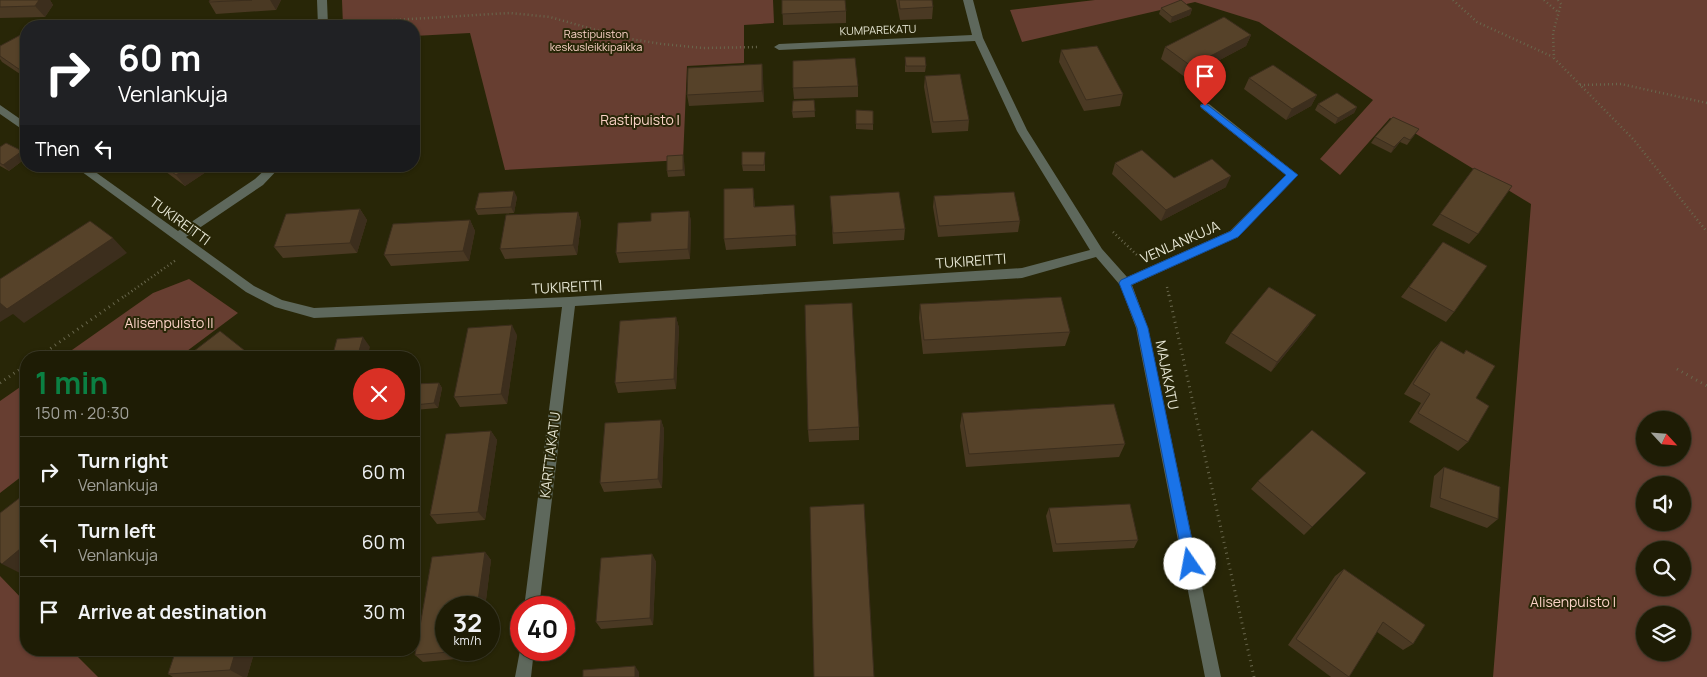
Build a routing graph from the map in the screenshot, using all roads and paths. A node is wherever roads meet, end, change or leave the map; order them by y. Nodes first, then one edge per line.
1 (322, 0) edge
2 (968, 0) edge
3 (1453, 0) edge
4 (1544, 0) edge
5 (1558, 0) edge
6 (1558, 12) junction
7 (323, 20) edge
8 (401, 20) edge
9 (978, 38) junction
10 (779, 47) joint
11 (1554, 58) junction
12 (1579, 85) junction
13 (1707, 103) edge
14 (1205, 106) dead end
15 (0, 109) edge
16 (20, 124) edge
17 (87, 172) edge
18 (270, 172) edge
19 (1707, 232) edge
20 (177, 237) junction
21 (193, 248) junction
22 (1098, 252) junction
23 (1125, 283) junction
24 (569, 302) junction
25 (47, 351) edge
26 (20, 369) edge
27 (1677, 369) dead end
28 (0, 383) edge
29 (1707, 386) edge
30 (532, 596) edge
31 (525, 661) edge
32 (523, 677) edge
33 (1213, 677) edge

1 - 7 street
2 - 9 street, MAJAKATU
3 - 11 path
4 - 6 path
5 - 6 path
6 - 11 path
8 - 10 path
9 - 10 street, KUMPAREKATU
9 - 22 street, MAJAKATU
11 - 12 path
12 - 13 path
12 - 19 path
14 - 23 street, VENLANKUJA
15 - 16 street
17 - 20 street, TUKIREITTI
18 - 20 street
20 - 21 street, TUKIREITTI
21 - 24 street, TUKIREITTI
21 - 25 path
22 - 23 street, MAJAKATU
22 - 24 street, TUKIREITTI
23 - 33 street, MAJAKATU
24 - 30 street, KARTTAKATU
26 - 28 path
27 - 29 path
31 - 32 street

